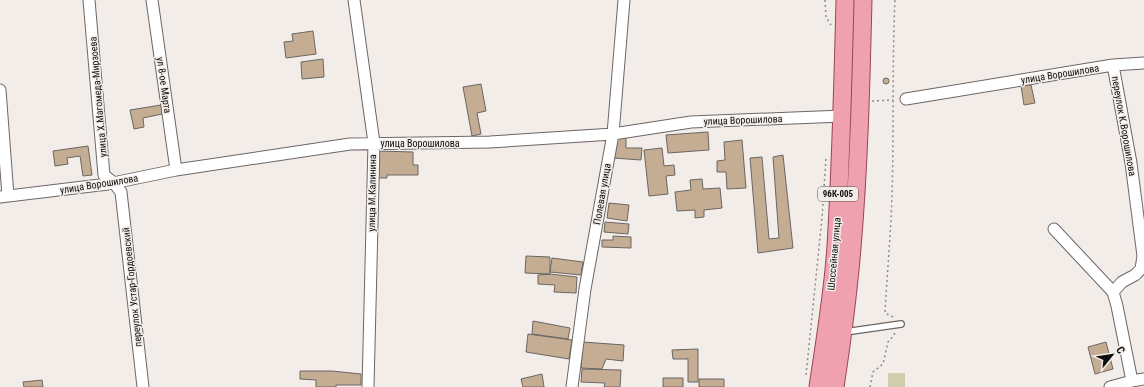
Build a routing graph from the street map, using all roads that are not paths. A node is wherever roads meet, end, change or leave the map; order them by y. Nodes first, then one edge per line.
1 (90, 0) edge
2 (152, 0) edge
3 (354, 0) edge
4 (624, 0) edge
5 (845, 0) edge
6 (862, 0) edge
7 (1144, 63) edge
8 (1113, 65) junction
9 (0, 90) edge
10 (906, 99) dead end
11 (842, 116) junction
12 (613, 134) junction
13 (374, 143) junction
14 (176, 170) junction
15 (116, 185) junction
16 (4, 196) edge
17 (1054, 229) dead end
18 (1113, 292) junction
19 (901, 324) road end
20 (842, 332) junction
21 (1144, 379) edge
22 (1132, 381) junction
23 (812, 383) edge
24 (143, 387) edge
25 (368, 387) edge
26 (572, 387) edge
27 (835, 387) edge
28 (1110, 387) edge

1 - 15 street, улица Х.Магомеда-Мирзоева
2 - 14 street, ул 8-ое Марта
3 - 13 street, улица М.Калинина
4 - 12 street, Полевая улица
5 - 11 main road, Шоссейная улица / 96К-005
6 - 20 main road, Шоссейная улица / 96К-005
7 - 8 street, улица Ворошилова
8 - 10 street, улица Ворошилова
8 - 18 street, переулок К.Ворошилова
9 - 16 street
11 - 12 street, улица Ворошилова
11 - 23 main road, Шоссейная улица / 96К-005
12 - 13 street, улица Ворошилова
12 - 26 street, Полевая улица
13 - 14 street, улица Ворошилова
13 - 25 street, улица М.Калинина
14 - 15 street, улица Ворошилова
15 - 16 street, улица Ворошилова
15 - 24 street, переулок Устар-Гордоевский
17 - 18 street
18 - 22 street
19 - 20 lane
20 - 27 main road, Шоссейная улица / 96К-005
21 - 22 street
22 - 28 street

